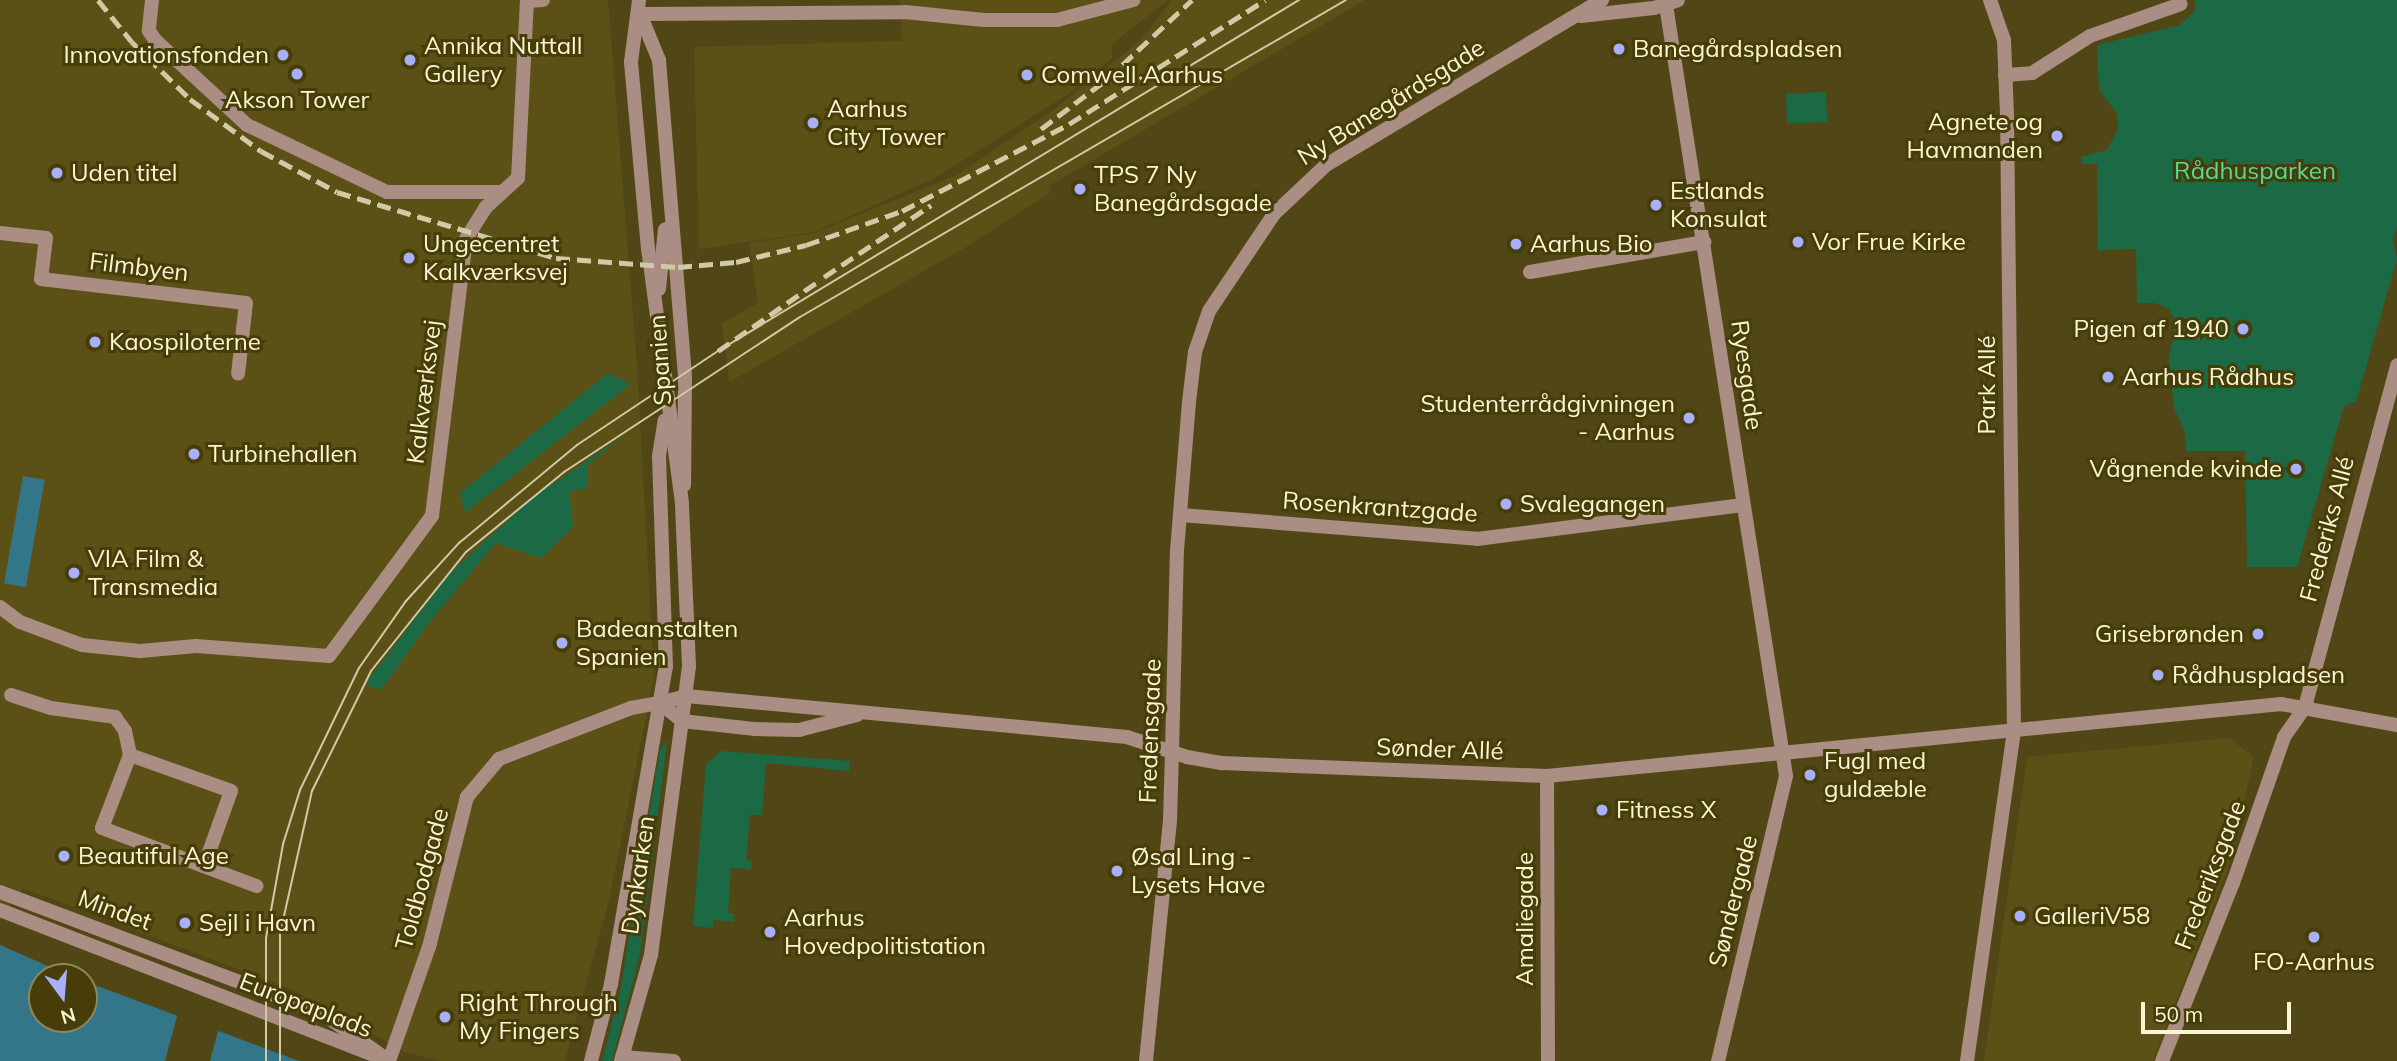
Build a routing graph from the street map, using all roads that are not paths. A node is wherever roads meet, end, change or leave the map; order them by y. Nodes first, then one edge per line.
1 (152, 0) edge
2 (533, 0) edge
3 (1133, 0) edge
4 (1602, 0) edge
5 (1990, 0) edge
6 (1672, 3) edge
7 (2181, 4) dead end
8 (640, 7) edge
9 (1576, 16) junction
10 (2006, 75) junction
11 (502, 192) junction
12 (668, 213) junction
13 (0, 233) edge
14 (1704, 242) junction
15 (1530, 272) dead end
16 (657, 301) junction
17 (2397, 365) edge
18 (238, 374) dead end
19 (1189, 401) joint
20 (667, 413) junction
21 (682, 503) junction
22 (1743, 505) junction
23 (1181, 515) junction
24 (0, 607) edge
25 (11, 695) dead end
26 (686, 696) junction
27 (660, 703) junction
28 (2305, 707) junction
29 (867, 713) junction
30 (682, 721) junction
31 (2397, 725) edge
32 (2014, 729) junction
33 (1172, 752) junction
34 (1783, 752) junction
35 (130, 755) junction
36 (1547, 776) junction
37 (204, 866) junction
38 (256, 886) dead end
39 (0, 892) edge
40 (0, 911) edge
41 (214, 972) joint
42 (206, 992) joint
43 (621, 1059) edge
44 (389, 1061) edge
45 (591, 1061) edge
46 (674, 1061) edge
47 (1146, 1061) edge
48 (1548, 1061) edge
49 (1718, 1061) edge
50 (1967, 1061) edge
51 (2161, 1061) edge

1 - 11 street
2 - 11 street, Kalkværksvej
3 - 8 street
4 - 9 street
5 - 10 street, Park Allé
6 - 9 street
6 - 14 street, Ryesgade
7 - 10 street
8 - 12 street, Spanien
8 - 16 street, Spanien
9 - 19 street, Ny Banegårdsgade
10 - 32 street, Park Allé
11 - 24 street, Kalkværksvej
12 - 16 street, Spanien
12 - 21 street, Spanien
13 - 18 street, Filmbyen
14 - 15 street
14 - 22 street, Ryesgade
16 - 20 street, Spanien
17 - 28 street, Frederiks Allé
19 - 23 street, Fredensgade
20 - 21 street, Spanien
20 - 27 street, Spanien
21 - 26 street, Spanien
22 - 23 street, Rosenkrantzgade
22 - 34 street, Ryesgade
23 - 33 street, Fredensgade
25 - 35 street
26 - 27 street, Sønder Allé
26 - 29 street, Sønder Allé
26 - 30 street, Dynkarken
27 - 30 street
27 - 44 street, Toldbodgade
27 - 45 street, Dynkarken
28 - 31 street
28 - 32 street
28 - 51 street, Frederiksgade
29 - 30 street, Sønder Allé
29 - 33 street, Sønder Allé
30 - 43 street, Dynkarken
32 - 34 street, Sønder Allé
32 - 50 street, Park Allé
33 - 36 street, Sønder Allé
33 - 47 street, Fredensgade
34 - 36 street, Sønder Allé
34 - 49 street, Søndergade
35 - 37 street
35 - 37 street
36 - 48 street, Amaliegade
37 - 38 street
39 - 41 street, Mindet
40 - 42 street, Mindet
41 - 44 street, Europaplads
42 - 44 street, Europaplads
43 - 46 street

